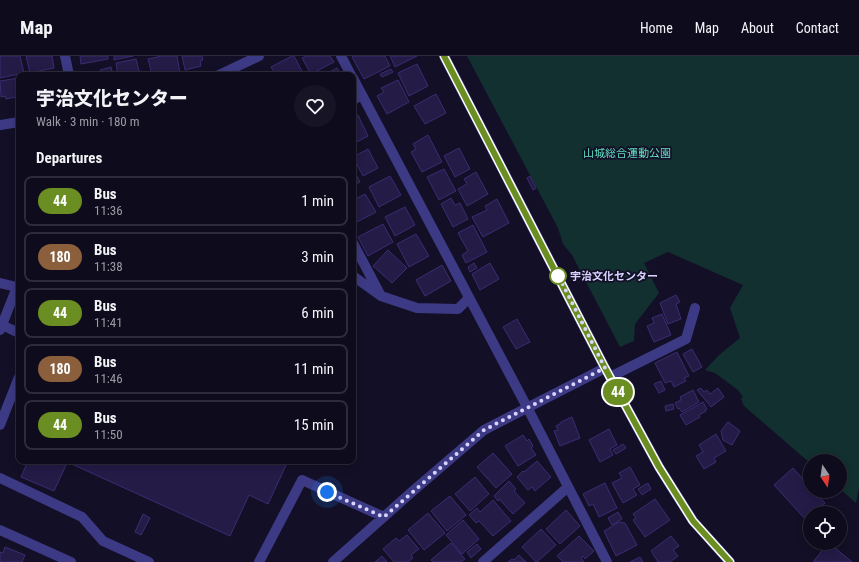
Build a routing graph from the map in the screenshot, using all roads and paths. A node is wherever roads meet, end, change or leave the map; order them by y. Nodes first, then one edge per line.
1 (65, 56) edge
2 (259, 56) edge
3 (341, 56) edge
4 (444, 56) edge
5 (68, 72) edge
6 (225, 72) edge
7 (349, 72) edge
8 (357, 98) edge
9 (16, 122) edge
10 (0, 125) edge
11 (356, 249) edge
12 (356, 278) edge
13 (0, 283) edge
14 (16, 287) edge
15 (16, 290) edge
16 (381, 296) junction
17 (469, 298) junction
18 (695, 308) dead end
19 (1, 327) edge
20 (16, 332) edge
21 (605, 368) junction
22 (610, 377) junction
23 (16, 385) edge
24 (527, 407) junction
25 (0, 425) edge
26 (0, 478) edge
27 (568, 487) junction
28 (384, 517) junction
29 (0, 530) edge
30 (71, 562) edge
31 (149, 562) edge
32 (259, 562) edge
33 (333, 562) edge
34 (482, 562) edge
35 (607, 562) edge
36 (730, 562) edge

1 - 5 street
2 - 6 street
3 - 7 street
4 - 21 street
8 - 17 street
9 - 10 street
11 - 16 street
12 - 16 street
13 - 14 street
15 - 19 street
16 - 17 street
17 - 24 street
18 - 22 street
19 - 20 street
21 - 22 street
21 - 24 street
22 - 36 street
23 - 25 street
24 - 27 street
24 - 28 street
26 - 31 street
27 - 34 street
27 - 35 street
28 - 32 street
28 - 33 street
29 - 30 street

